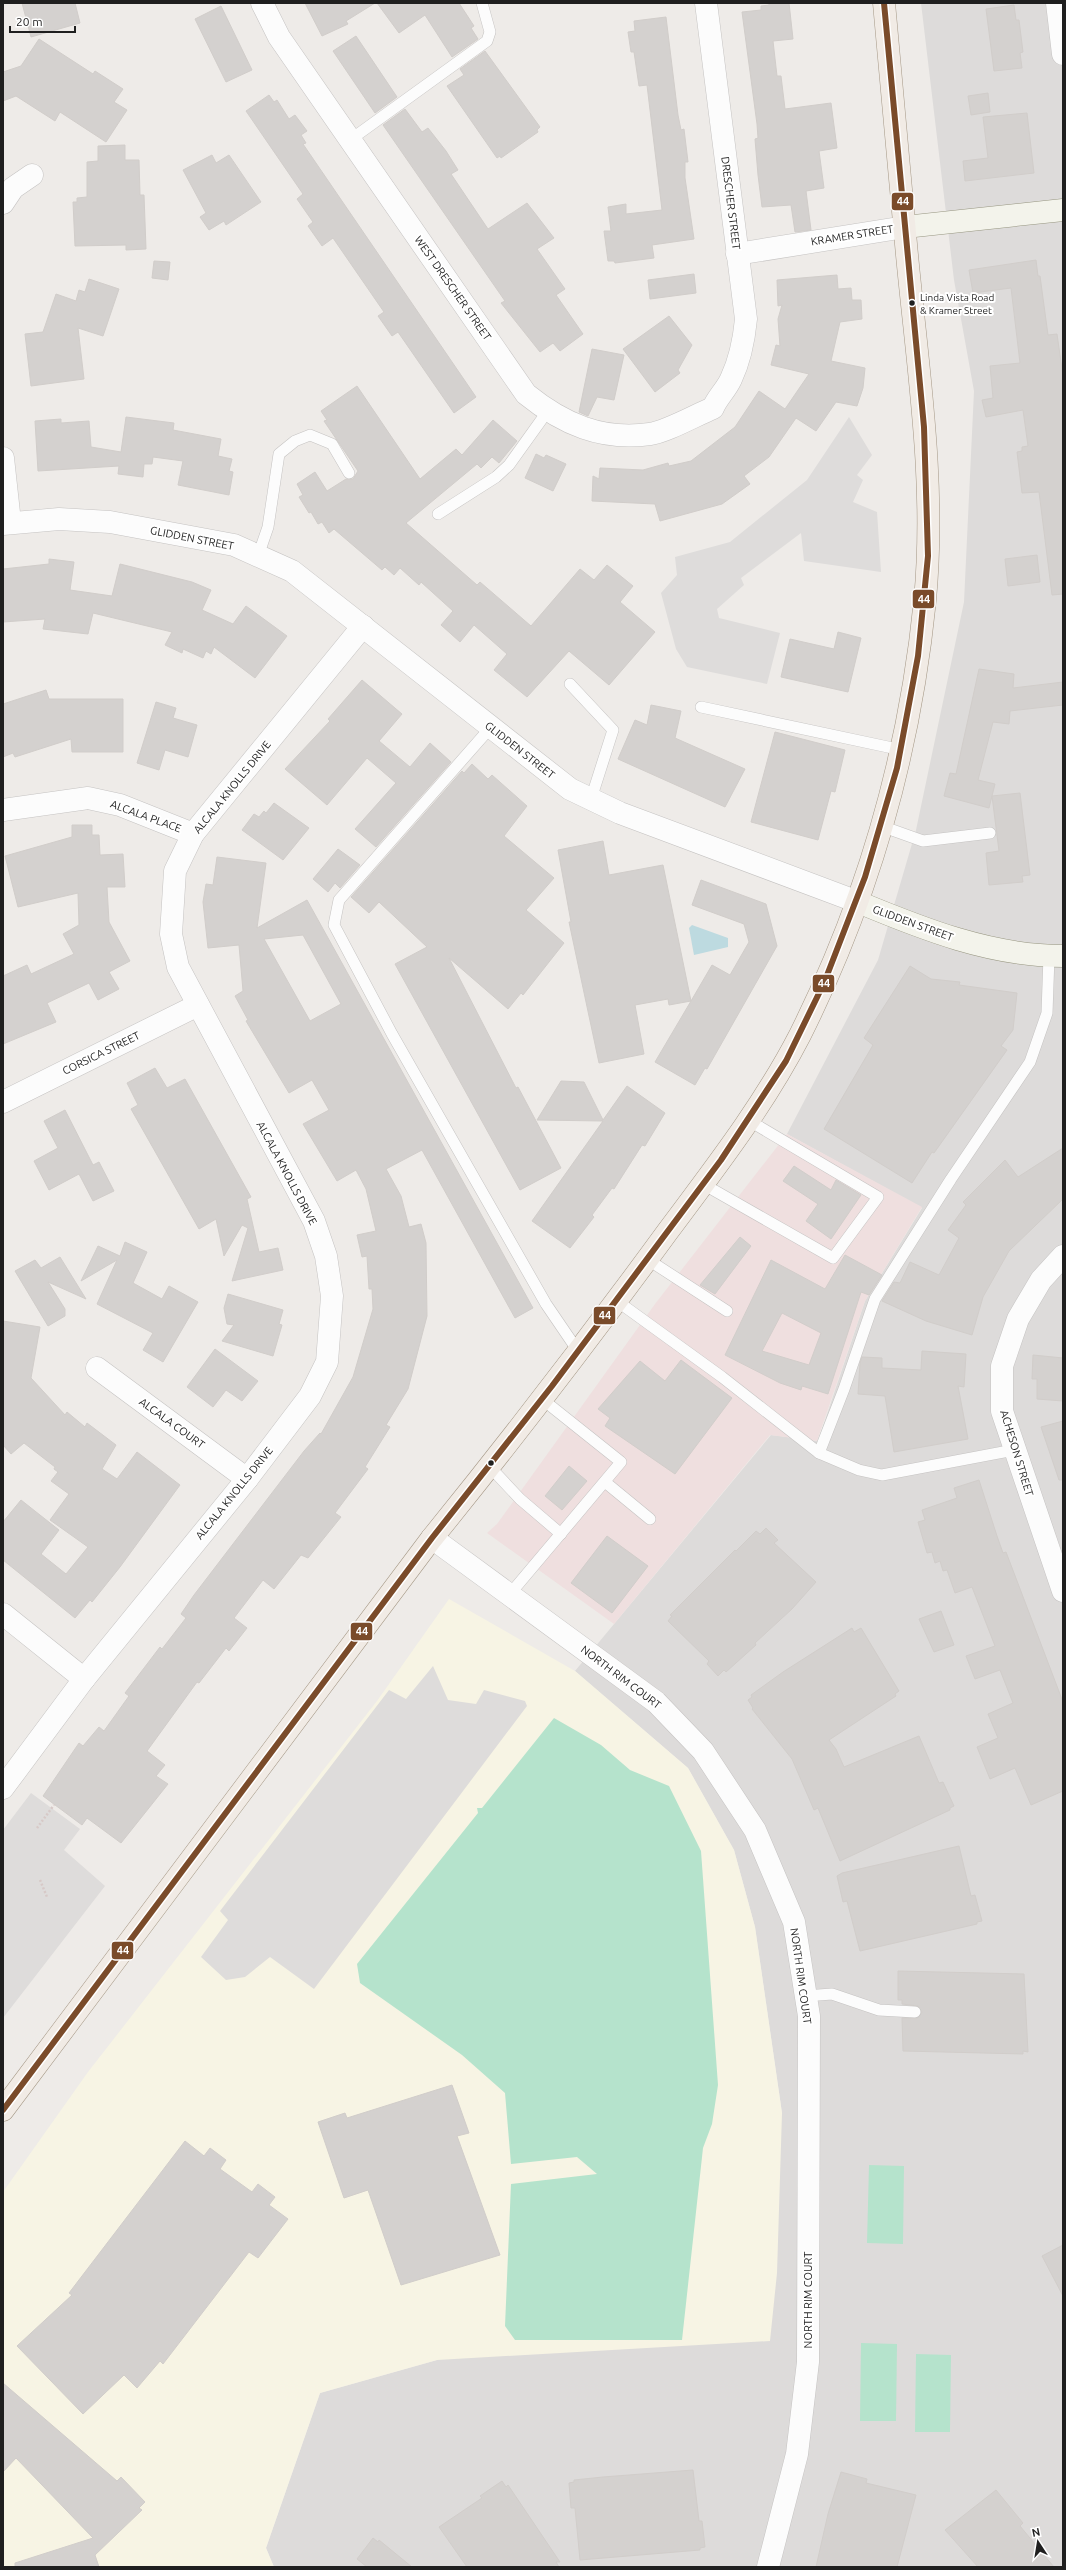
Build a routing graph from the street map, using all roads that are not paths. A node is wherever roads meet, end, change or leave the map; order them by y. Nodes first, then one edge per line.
1 (262, 3) edge
2 (482, 3) edge
3 (706, 3) edge
4 (884, 3) edge
5 (1057, 3) edge
6 (1063, 54) edge
7 (350, 140) junction
8 (32, 175) dead end
9 (3, 203) edge
10 (1063, 210) edge
11 (905, 227) junction
12 (737, 254) junction
13 (717, 397) joint
14 (547, 412) junction
15 (3, 458) edge
16 (349, 473) dead end
17 (438, 514) dead end
18 (7, 523) edge
19 (258, 556) junction
20 (363, 626) junction
21 (570, 684) dead end
22 (701, 707) dead end
23 (490, 727) junction
24 (902, 750) junction
25 (591, 799) junction
26 (3, 810) edge
27 (881, 826) junction
28 (990, 833) dead end
29 (193, 834) junction
30 (858, 902) junction
31 (1056, 956) edge
32 (198, 1005) junction
33 (3, 1102) edge
34 (748, 1120) junction
35 (703, 1184) junction
36 (1063, 1256) edge
37 (647, 1259) junction
38 (617, 1301) junction
39 (727, 1311) dead end
40 (578, 1351) junction
41 (97, 1368) dead end
42 (542, 1399) junction
43 (1014, 1450) junction
44 (819, 1453) junction
45 (490, 1467) junction
46 (247, 1479) junction
47 (605, 1482) junction
48 (650, 1519) dead end
49 (561, 1534) junction
50 (432, 1538) junction
51 (1063, 1591) edge
52 (510, 1594) junction
53 (3, 1614) edge
54 (84, 1679) junction
55 (3, 1788) edge
56 (806, 1996) junction
57 (915, 2012) dead end
58 (3, 2110) edge
59 (768, 2567) edge

1 - 7 street, WEST DRESCHER STREET
2 - 7 lane
3 - 12 street, DRESCHER STREET
4 - 11 main road
5 - 6 street
7 - 14 street, WEST DRESCHER STREET
8 - 9 street
10 - 11 street, KRAMER STREET
11 - 12 street, KRAMER STREET
11 - 24 main road
12 - 13 street, DRESCHER STREET
13 - 14 street, WEST DRESCHER STREET
14 - 17 lane
15 - 18 street
16 - 19 lane
18 - 19 street, GLIDDEN STREET
19 - 20 street, GLIDDEN STREET
20 - 23 street, GLIDDEN STREET
20 - 29 street, ALCALA KNOLLS DRIVE
21 - 25 lane
22 - 24 lane
23 - 25 street, GLIDDEN STREET
23 - 40 lane
24 - 27 main road
25 - 30 street, GLIDDEN STREET
26 - 29 street, ALCALA PLACE
27 - 28 lane
27 - 30 main road
29 - 32 street, ALCALA KNOLLS DRIVE
30 - 31 street, GLIDDEN STREET
30 - 34 main road
31 - 44 lane
32 - 33 street, CORSICA STREET
32 - 46 street, ALCALA KNOLLS DRIVE
34 - 35 main road
34 - 35 lane
35 - 37 main road
36 - 43 street, ACHESON STREET
37 - 38 main road
37 - 39 lane
38 - 40 main road
38 - 44 lane
40 - 42 main road
41 - 46 street, ALCALA COURT
42 - 45 main road
42 - 47 lane
43 - 44 lane
43 - 51 street, ACHESON STREET
45 - 49 lane
45 - 50 main road
46 - 54 street, ALCALA KNOLLS DRIVE
47 - 48 lane
47 - 49 lane
49 - 52 lane
50 - 52 street, NORTH RIM COURT
50 - 58 main road
52 - 56 street, NORTH RIM COURT
53 - 54 street
54 - 55 street, ALCALA KNOLLS DRIVE
56 - 57 lane
56 - 59 street, NORTH RIM COURT

